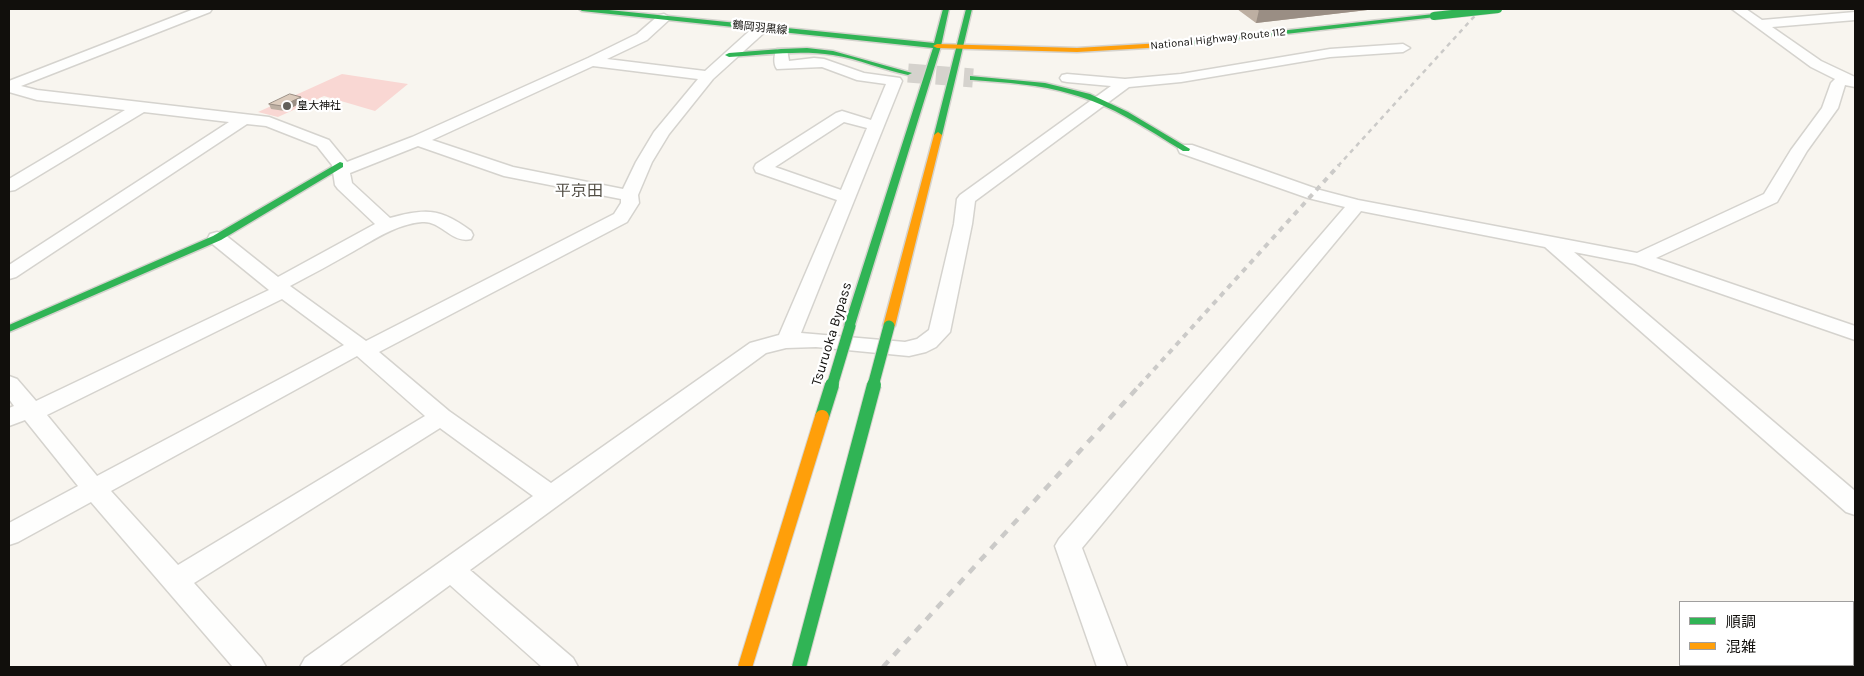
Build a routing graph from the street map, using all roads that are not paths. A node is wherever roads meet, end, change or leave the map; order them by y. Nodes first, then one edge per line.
1 (205, 9) edge
2 (582, 9) edge
3 (946, 9) edge
4 (969, 9) edge
5 (1498, 9) edge
6 (1738, 9) edge
7 (1855, 16) edge
8 (664, 18) junction
9 (1759, 24) junction
10 (761, 28) junction
11 (937, 46) junction
12 (961, 47) junction
13 (1403, 48) dead end
14 (782, 52) junction
15 (729, 55) junction
16 (591, 61) junction
17 (908, 73) tunnel mouth
18 (708, 76) junction
19 (974, 78) tunnel mouth
20 (1067, 78) dead end
21 (1851, 81) edge
22 (1125, 83) junction
23 (9, 87) edge
24 (1101, 101) junction
25 (141, 107) junction
26 (244, 119) junction
27 (876, 126) junction
28 (418, 140) junction
29 (1186, 149) joint
30 (341, 167) junction
31 (9, 186) edge
32 (629, 195) junction
33 (847, 198) junction
34 (1357, 205) junction
35 (387, 225) junction
36 (464, 236) dead end
37 (217, 238) junction
38 (1553, 244) junction
39 (1638, 259) junction
40 (9, 273) edge
41 (280, 288) junction
42 (9, 329) edge
43 (1855, 333) edge
44 (787, 341) junction
45 (361, 349) junction
46 (9, 384) edge
47 (24, 413) edge
48 (441, 417) junction
49 (94, 489) junction
50 (552, 497) junction
51 (1855, 505) edge
52 (9, 535) edge
53 (452, 570) junction
54 (175, 581) junction
55 (251, 667) edge
56 (315, 667) edge
57 (563, 667) edge
58 (745, 667) edge
59 (799, 667) edge
60 (1112, 667) edge

1 - 23 street
2 - 8 main road, 鶴岡羽黒線
3 - 11 main road, Tsuruoka Bypass
4 - 12 main road
5 - 12 main road, National Highway Route 112, bridge
6 - 9 street
7 - 9 street
8 - 10 main road, 鶴岡羽黒線
8 - 16 street
9 - 21 street
10 - 11 main road, 鶴岡羽黒線
10 - 15 street
11 - 12 main road, National Highway Route 112
11 - 58 main road, Tsuruoka Bypass, bridge
12 - 59 main road, bridge
13 - 22 street
14 - 15 main road
14 - 17 main road
14 - 27 street
15 - 18 street
16 - 18 street
16 - 28 street
18 - 32 street
19 - 24 main road
20 - 22 street
21 - 39 street
22 - 24 street
23 - 25 street
24 - 29 main road
24 - 44 street
25 - 26 street
25 - 31 street
26 - 30 street
26 - 40 street
27 - 33 street
27 - 33 street
28 - 30 street
28 - 32 street
29 - 34 street
30 - 35 street
30 - 37 main road
32 - 45 street
33 - 44 street
34 - 38 street
34 - 60 street
35 - 36 street
35 - 41 street
37 - 41 street
37 - 42 main road
38 - 39 street
38 - 51 street
39 - 43 street
41 - 45 street
41 - 47 street
44 - 50 street
45 - 48 street
45 - 49 street
46 - 47 street
47 - 49 street
48 - 50 street
48 - 54 street
49 - 52 street
49 - 54 street
50 - 53 street
53 - 56 street
53 - 57 street
54 - 55 street

